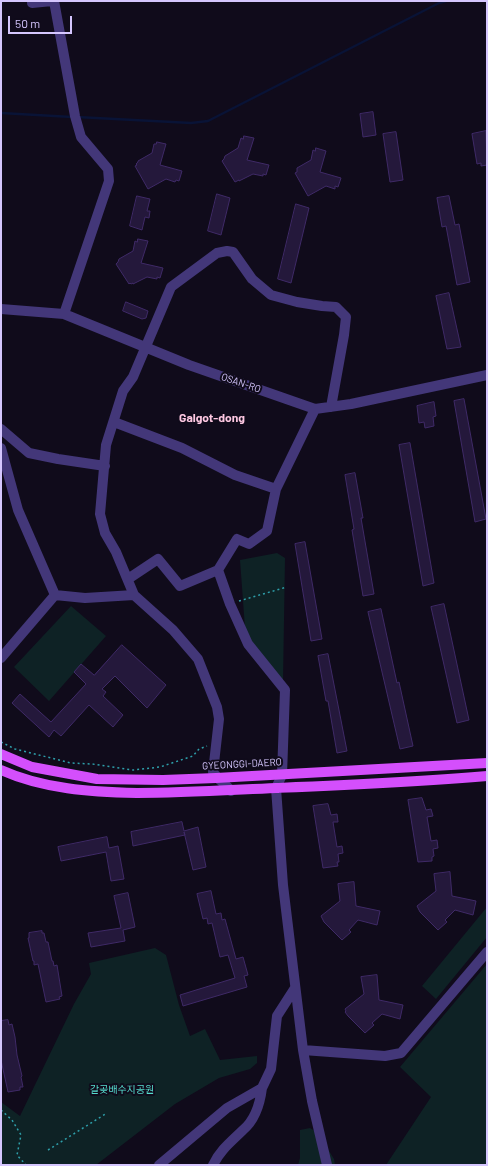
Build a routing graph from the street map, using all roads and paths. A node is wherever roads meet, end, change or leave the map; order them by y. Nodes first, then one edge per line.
1 (32, 1) edge
2 (53, 1) edge
3 (2, 310) edge
4 (64, 314) junction
5 (146, 347) junction
6 (487, 375) edge
7 (331, 407) junction
8 (315, 409) junction
9 (114, 422) junction
10 (1, 429) edge
11 (1, 448) edge
12 (105, 466) junction
13 (276, 489) junction
14 (218, 570) junction
15 (128, 580) junction
16 (287, 587) dead end
17 (55, 595) junction
18 (134, 595) junction
19 (230, 604) junction
20 (1, 658) edge
21 (1, 742) edge
22 (210, 745) dead end
23 (1, 754) edge
24 (214, 763) junction
25 (487, 763) edge
26 (237, 767) dead end
27 (1, 770) edge
28 (282, 775) junction
29 (487, 776) edge
30 (216, 778) junction
31 (276, 788) junction
32 (231, 791) junction
33 (487, 952) edge
34 (295, 988) junction
35 (303, 1050) junction
36 (262, 1088) junction
37 (1, 1110) edge
38 (107, 1113) dead end
39 (48, 1150) dead end
40 (26, 1165) edge
41 (159, 1165) edge
42 (212, 1165) edge
43 (327, 1165) edge

1 - 2 street
2 - 4 street
3 - 4 street, OSAN-RO
4 - 5 street, OSAN-RO
5 - 7 street
5 - 8 street, OSAN-RO
5 - 9 street
6 - 7 street, OSAN-RO
7 - 8 street, OSAN-RO
8 - 13 street
9 - 12 street
9 - 13 street
10 - 12 street
11 - 17 street
12 - 15 street
13 - 14 street
14 - 15 street
14 - 19 street
15 - 18 street
16 - 19 path
17 - 18 street
17 - 20 street
18 - 24 street
19 - 28 street
21 - 22 path
23 - 30 main road, GYEONGGI-DAERO
24 - 26 path
24 - 30 street
25 - 28 main road, GYEONGGI-DAERO
27 - 32 main road
28 - 30 main road, GYEONGGI-DAERO
28 - 31 street
29 - 31 main road
30 - 32 street
31 - 32 main road
31 - 34 street
33 - 35 street
34 - 35 street
34 - 36 street
35 - 43 street
36 - 41 street
36 - 42 street
37 - 40 path
38 - 39 path

